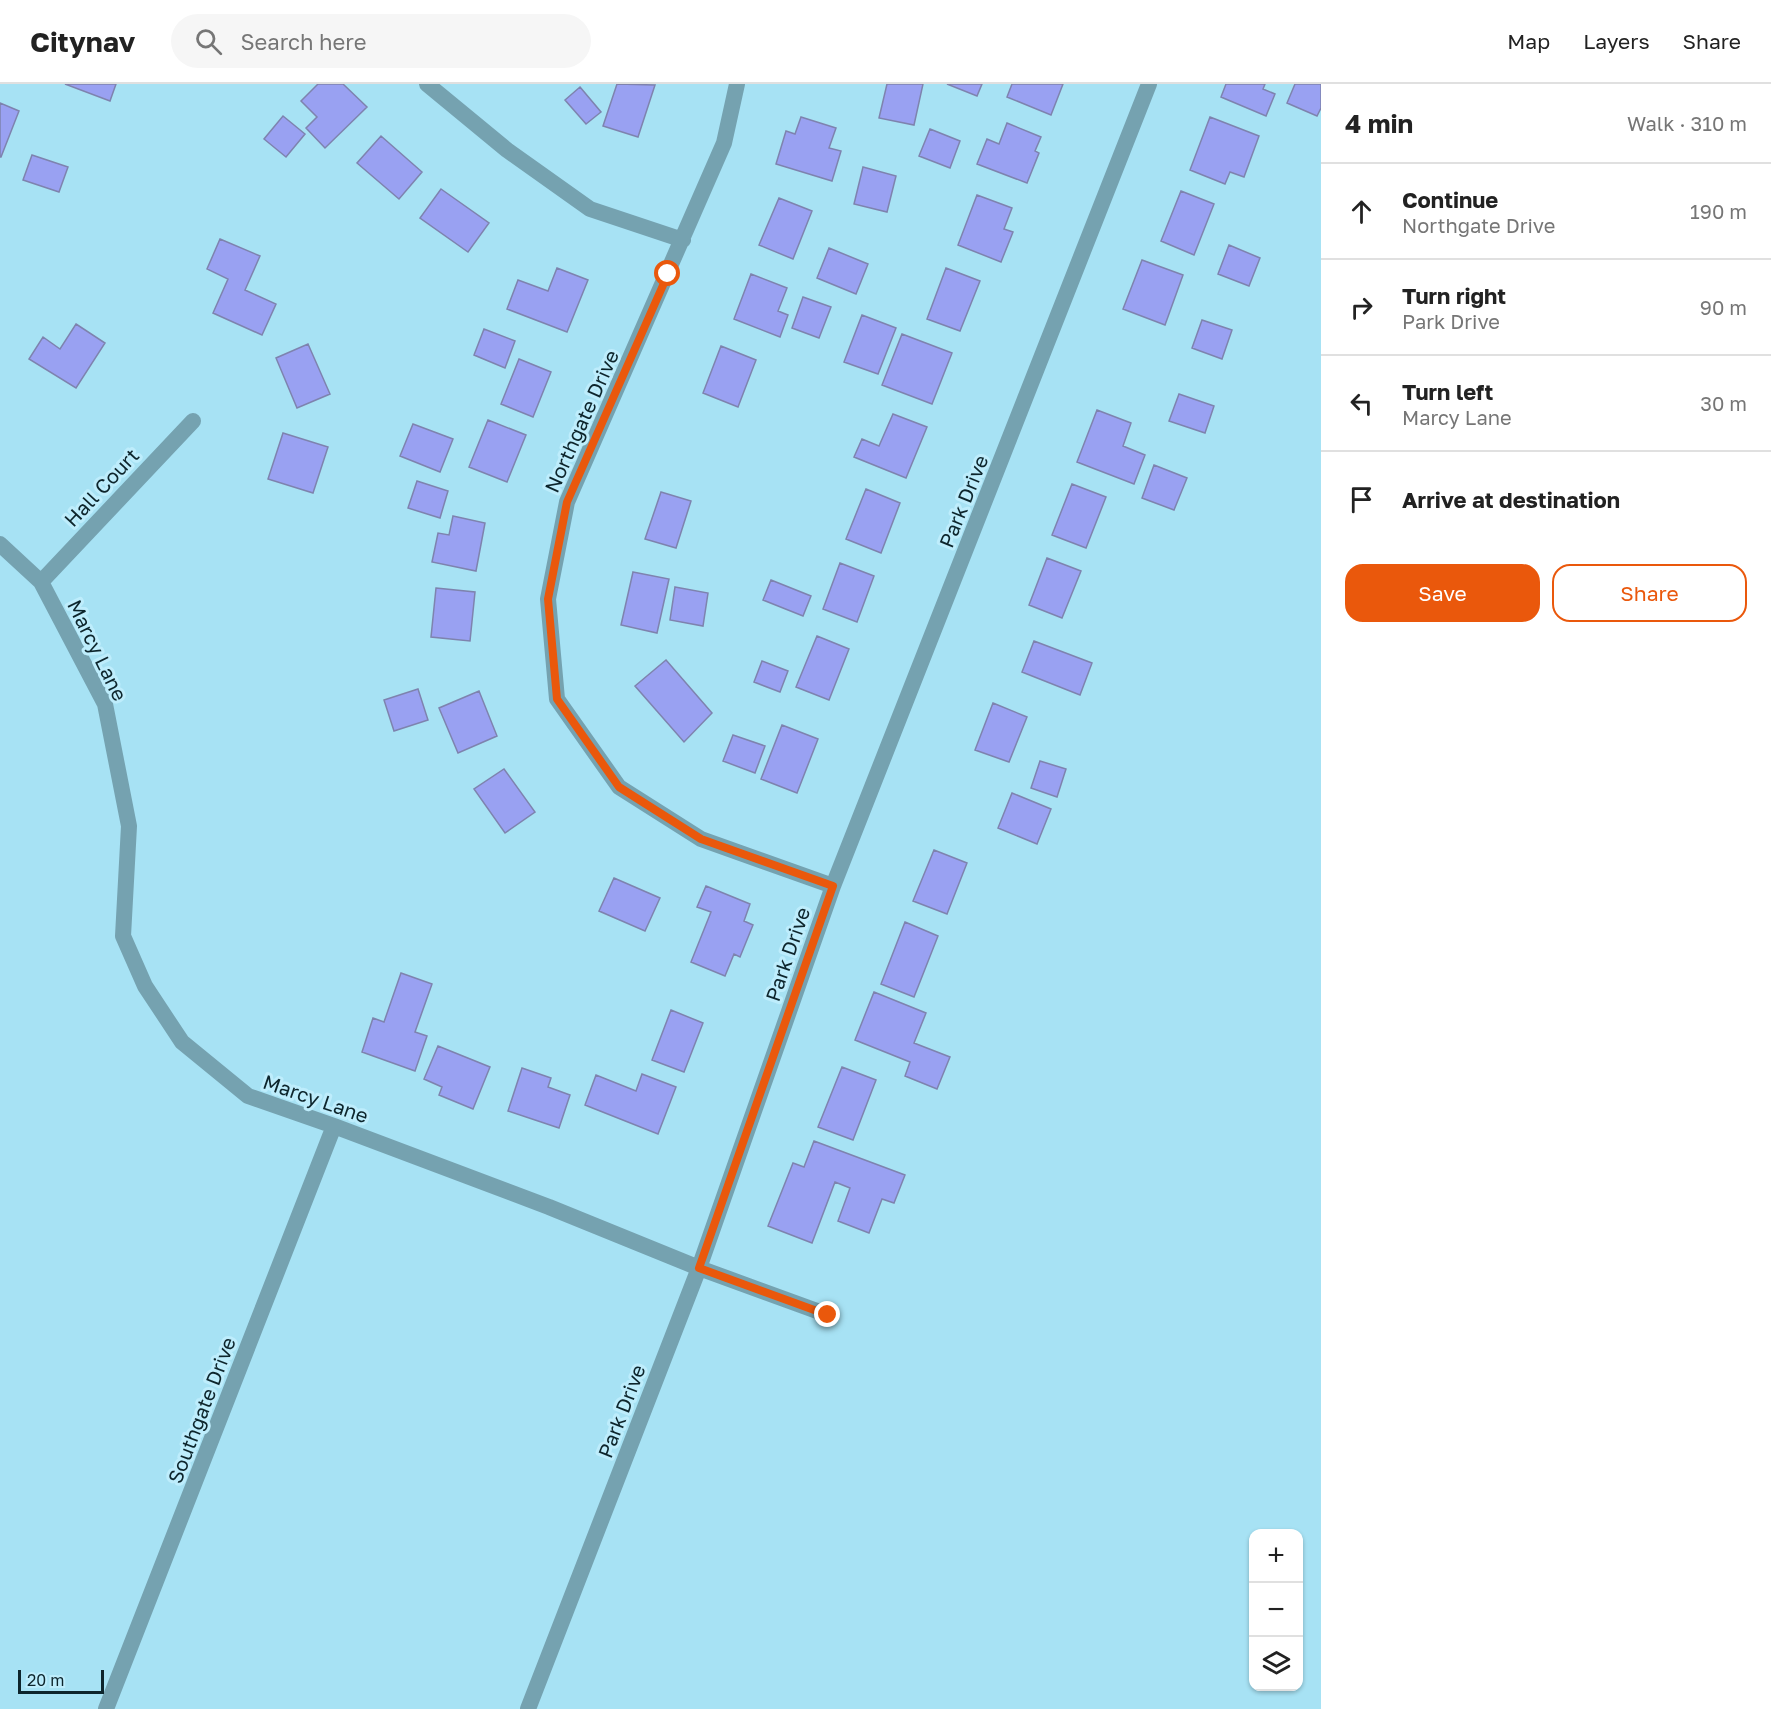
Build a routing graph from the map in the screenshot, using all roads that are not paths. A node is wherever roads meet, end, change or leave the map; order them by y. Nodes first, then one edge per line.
1 (427, 84) edge
2 (737, 84) edge
3 (1149, 84) edge
4 (683, 240) junction
5 (193, 421) dead end
6 (0, 544) edge
7 (40, 582) junction
8 (833, 886) junction
9 (334, 1126) junction
10 (699, 1268) junction
11 (828, 1315) dead end
12 (106, 1709) edge
13 (528, 1709) edge

1 - 4 street
2 - 4 street, Northgate Drive
3 - 8 street, Park Drive
4 - 8 street, Northgate Drive
5 - 7 street, Hall Court
6 - 7 street, Marcy Lane
7 - 9 street, Marcy Lane
8 - 10 street, Park Drive
9 - 10 street, Marcy Lane
9 - 12 street, Southgate Drive
10 - 11 street, Marcy Lane
10 - 13 street, Park Drive

